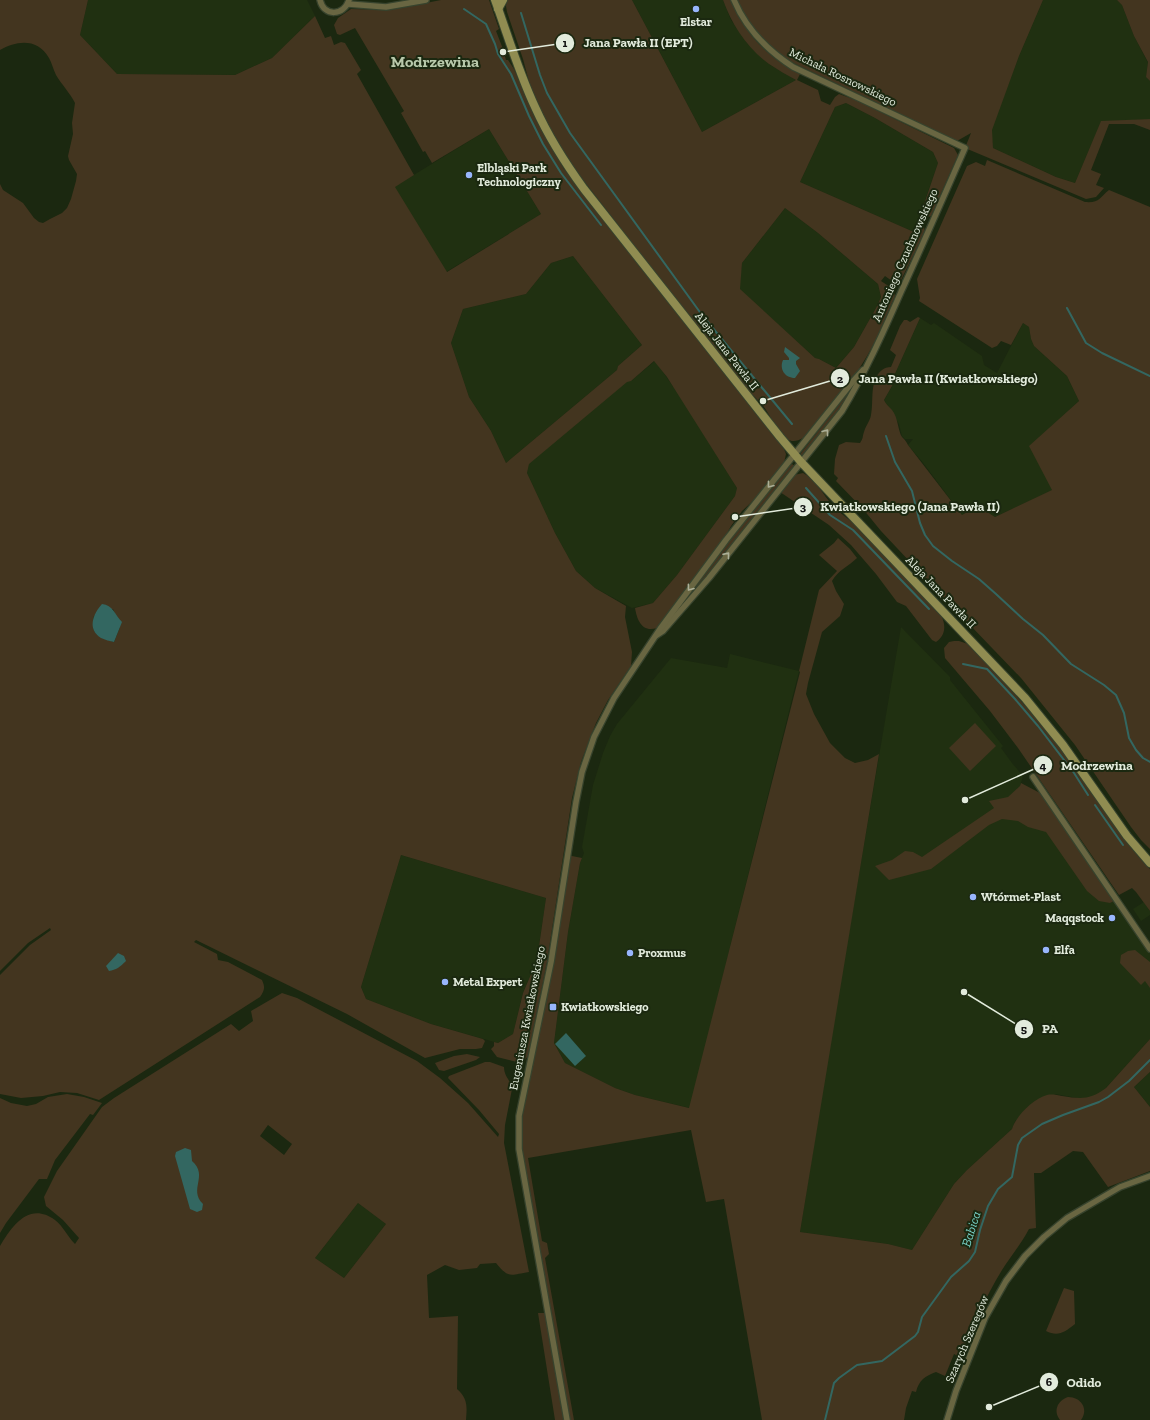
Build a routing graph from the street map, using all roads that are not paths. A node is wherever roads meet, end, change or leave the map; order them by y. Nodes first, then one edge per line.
1 (320, 0) edge
2 (426, 0) edge
3 (495, 0) edge
4 (503, 0) edge
5 (734, 0) edge
6 (349, 2) edge
7 (498, 9) junction
8 (965, 148) joint
9 (863, 370) junction
10 (794, 454) junction
11 (801, 462) junction
12 (655, 637) junction
13 (1033, 777) dead end
14 (1150, 863) edge
15 (1150, 949) edge
16 (1150, 1176) edge
17 (567, 1420) edge
18 (947, 1420) edge

1 - 6 street
2 - 6 street
3 - 7 street, Aleja Jana Pawła II
4 - 7 street
5 - 8 street, Michała Rosnowskiego
7 - 10 street, Aleja Jana Pawła II
8 - 9 street, Antoniego Czuchnowskiego
9 - 10 street, Antoniego Czuchnowskiego
11 -> 9 street, Antoniego Czuchnowskiego
10 - 11 street, Aleja Jana Pawła II
10 -> 12 street, Eugeniusza Kwiatkowskiego
12 -> 11 street, Eugeniusza Kwiatkowskiego
11 - 14 street, Aleja Jana Pawła II
12 - 17 street, Eugeniusza Kwiatkowskiego
13 - 15 street
16 - 18 street, Szarych Szeregów

